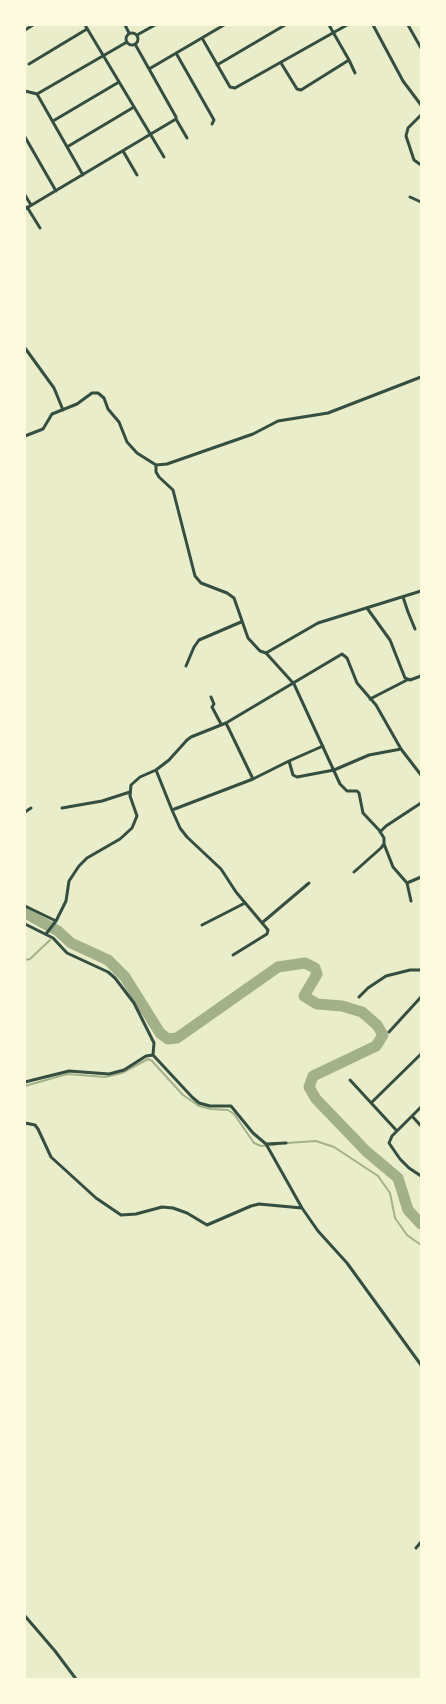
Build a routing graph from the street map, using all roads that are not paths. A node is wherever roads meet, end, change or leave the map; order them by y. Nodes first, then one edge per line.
1 (33, 25) edge
2 (124, 25) edge
3 (154, 25) edge
4 (224, 25) edge
5 (285, 25) edge
6 (329, 25) edge
7 (347, 25) edge
8 (373, 25) edge
9 (408, 25) edge
10 (86, 27) edge
11 (25, 30) edge
12 (333, 32) junction
13 (129, 33) junction
14 (137, 35) junction
15 (202, 38) junction
16 (127, 42) junction
17 (135, 44) junction
18 (421, 48) edge
19 (176, 53) junction
20 (103, 55) junction
21 (349, 60) junction
22 (281, 63) junction
23 (29, 64) dead end
24 (217, 65) junction
25 (149, 69) junction
26 (355, 73) dead end
27 (119, 82) junction
28 (25, 91) edge
29 (37, 94) junction
30 (421, 105) edge
31 (134, 107) junction
32 (421, 115) edge
33 (176, 119) junction
34 (53, 122) junction
35 (212, 124) dead end
36 (151, 135) junction
37 (25, 137) edge
38 (187, 138) dead end
39 (67, 147) junction
40 (124, 151) junction
41 (164, 157) dead end
42 (421, 165) edge
43 (84, 174) junction
44 (137, 175) dead end
45 (56, 191) junction
46 (25, 195) edge
47 (410, 198) dead end
48 (421, 202) edge
49 (28, 207) edge
50 (40, 228) dead end
51 (25, 348) edge
52 (421, 376) edge
53 (63, 410) junction
54 (25, 436) edge
55 (156, 465) junction
56 (421, 591) edge
57 (403, 597) junction
58 (367, 608) junction
59 (241, 622) junction
60 (416, 629) dead end
61 (266, 653) junction
62 (186, 666) dead end
63 (421, 676) edge
64 (407, 680) junction
65 (294, 684) junction
66 (211, 697) dead end
67 (370, 699) junction
68 (226, 723) junction
69 (221, 724) junction
70 (323, 746) junction
71 (401, 749) junction
72 (289, 762) junction
73 (156, 770) junction
74 (334, 770) junction
75 (421, 775) edge
76 (253, 779) junction
77 (130, 792) junction
78 (421, 803) edge
79 (31, 808) dead end
80 (62, 808) dead end
81 (172, 810) junction
82 (25, 812) edge
83 (380, 832) junction
84 (384, 844) junction
85 (354, 872) dead end
86 (421, 877) edge
87 (309, 883) dead end
88 (407, 883) junction
89 (411, 901) dead end
90 (245, 903) junction
91 (25, 906) edge
92 (56, 921) junction
93 (263, 922) junction
94 (25, 924) edge
95 (202, 925) dead end
96 (46, 934) junction
97 (232, 955) dead end
98 (421, 970) edge
99 (359, 997) dead end
100 (421, 997) edge
101 (389, 1032) dead end
102 (421, 1054) edge
103 (152, 1055) junction
104 (350, 1080) dead end
105 (25, 1082) edge
106 (371, 1102) junction
107 (421, 1107) edge
108 (412, 1116) junction
109 (25, 1122) edge
110 (421, 1126) edge
111 (397, 1131) junction
112 (286, 1143) dead end
113 (267, 1146) junction
114 (421, 1176) edge
115 (302, 1208) junction
116 (421, 1364) edge
117 (421, 1542) edge
118 (416, 1548) dead end
119 (25, 1616) edge
120 (76, 1679) edge

1 - 11 street
2 - 13 street
3 - 14 street
4 - 15 street
5 - 24 street
6 - 12 street
7 - 12 street
8 - 30 street
9 - 18 street
10 - 20 street
10 - 23 street
12 - 21 street
12 - 22 street
13 - 14 street
13 - 16 street
14 - 17 street
15 - 19 street
15 - 24 street
16 - 17 street
16 - 20 street
17 - 25 street
19 - 25 street
19 - 35 street
20 - 27 street
20 - 29 street
21 - 22 street
21 - 26 street
22 - 24 street
25 - 33 street
27 - 31 street
27 - 34 street
28 - 29 street
29 - 34 street
31 - 36 street
31 - 39 street
32 - 42 street
33 - 36 street
33 - 38 street
34 - 39 street
36 - 40 street
36 - 41 street
37 - 45 street
39 - 43 street
40 - 43 street
40 - 44 street
43 - 45 street
45 - 49 street
46 - 49 street
47 - 48 street
49 - 50 street
51 - 53 street
52 - 55 street
53 - 54 street
53 - 55 street
55 - 59 street
56 - 57 street
57 - 58 street
57 - 60 street
58 - 61 street
58 - 64 street
59 - 61 street
59 - 62 street
61 - 65 street
63 - 64 street
64 - 67 street
65 - 67 street
65 - 68 street
65 - 70 street
66 - 69 street
67 - 71 street
68 - 69 street
68 - 76 street
69 - 73 street
70 - 72 street
70 - 74 street
71 - 74 street
71 - 75 street
72 - 74 street
72 - 76 street
73 - 77 street
73 - 81 street
74 - 83 street
76 - 81 street
77 - 80 street
77 - 92 street
78 - 83 street
79 - 82 street
81 - 90 street
83 - 84 street
84 - 85 street
84 - 88 street
86 - 88 street
87 - 93 street
88 - 89 street
90 - 93 street
90 - 95 street
91 - 92 street
92 - 96 street
93 - 97 street
94 - 96 street
96 - 103 street
98 - 99 street
100 - 101 street
102 - 106 street
103 - 105 street
103 - 113 street
104 - 106 street
106 - 111 street
107 - 108 street
108 - 110 street
108 - 111 street
109 - 115 street
111 - 114 street
112 - 113 street
113 - 115 street
115 - 116 street
117 - 118 street
119 - 120 street

